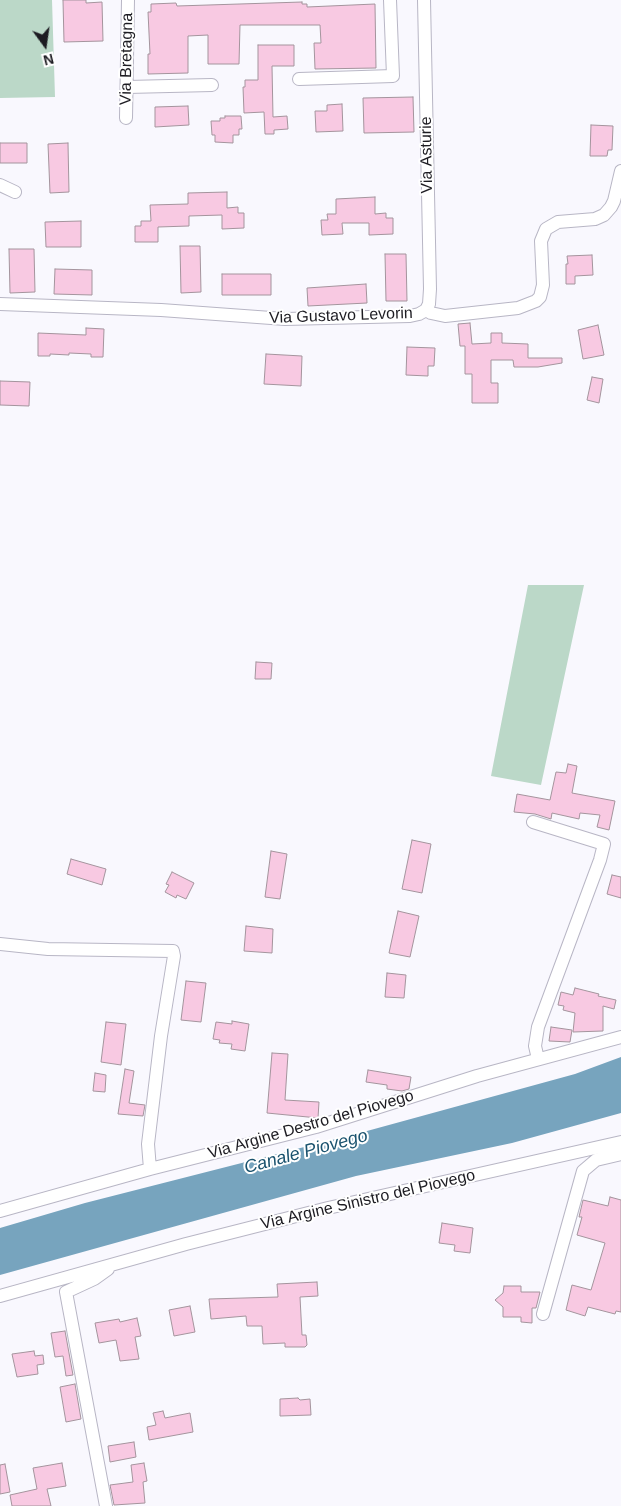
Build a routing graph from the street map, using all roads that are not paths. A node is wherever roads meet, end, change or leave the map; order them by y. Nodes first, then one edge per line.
1 (128, 0) edge
2 (390, 0) edge
3 (424, 0) edge
4 (299, 79) dead end
5 (212, 85) dead end
6 (127, 87) junction
7 (126, 118) dead end
8 (621, 171) edge
9 (0, 185) edge
10 (15, 192) dead end
11 (0, 304) edge
12 (426, 310) junction
13 (533, 822) dead end
14 (0, 944) edge
15 (621, 1037) edge
16 (538, 1059) junction
17 (621, 1142) edge
18 (621, 1154) edge
19 (150, 1170) junction
20 (0, 1211) edge
21 (117, 1263) junction
22 (0, 1296) edge
23 (543, 1314) dead end
24 (106, 1506) edge

1 - 6 street, Via Bretagna
2 - 4 street
3 - 12 street, Via Asturie
5 - 6 street
6 - 7 street, Via Bretagna
8 - 12 street, Via Gustavo Levorin
9 - 10 street
11 - 12 street, Via Gustavo Levorin
13 - 16 street
14 - 19 street
15 - 16 street, Via Argine Destro del Piovego
16 - 19 street, Via Argine Destro del Piovego
17 - 21 street, Via Argine Sinistro del Piovego
18 - 23 street
19 - 20 street, Via Argine Destro del Piovego
21 - 22 street, Via Argine Sinistro del Piovego
21 - 24 street, Via Argine Sinistro del Piovego

